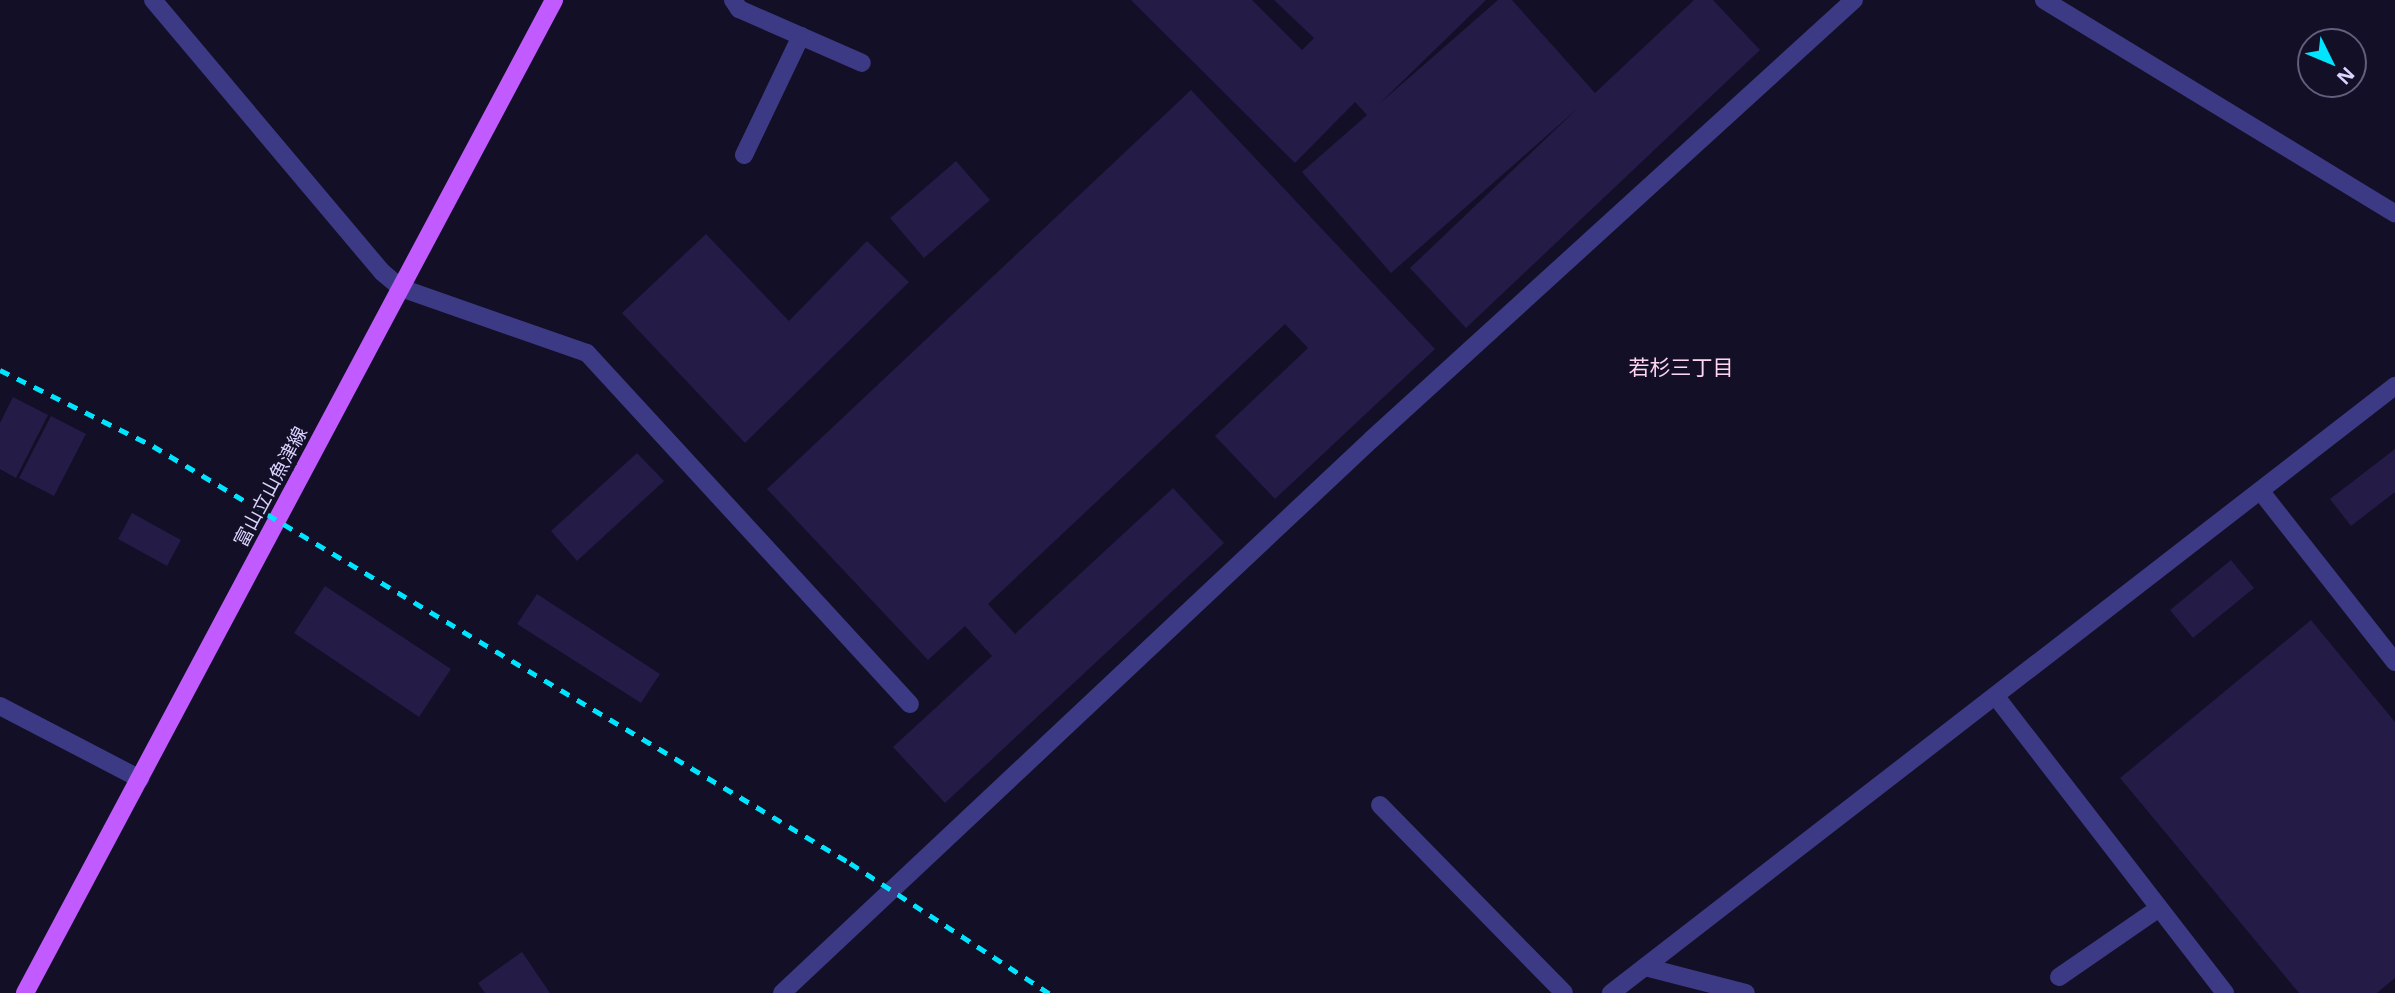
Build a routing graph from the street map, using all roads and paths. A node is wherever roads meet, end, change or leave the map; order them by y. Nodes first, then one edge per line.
1 (153, 0) edge
2 (554, 0) edge
3 (733, 0) edge
4 (1854, 0) edge
5 (2044, 0) edge
6 (801, 36) junction
7 (862, 64) dead end
8 (744, 155) dead end
9 (2395, 213) edge
10 (401, 288) junction
11 (2395, 386) edge
12 (2262, 493) junction
13 (2395, 662) edge
14 (1997, 698) junction
15 (909, 704) dead end
16 (0, 706) edge
17 (140, 779) junction
18 (1380, 805) dead end
19 (2159, 908) junction
20 (1645, 967) junction
21 (2059, 977) dead end
22 (24, 993) edge
23 (782, 993) edge
24 (1564, 993) edge
25 (1611, 993) edge
26 (1746, 993) edge
27 (2224, 993) edge

1 - 10 street
2 - 10 main road, 富山立山魚津線
3 - 6 street
4 - 23 street
5 - 9 street
6 - 7 street
6 - 8 street
10 - 15 street
10 - 17 main road, 富山立山魚津線
11 - 12 street
12 - 13 street
12 - 14 street
14 - 19 street
14 - 20 street
16 - 17 street
17 - 22 main road, 富山立山魚津線
18 - 24 street
19 - 21 street
19 - 27 street
20 - 25 street
20 - 26 street

